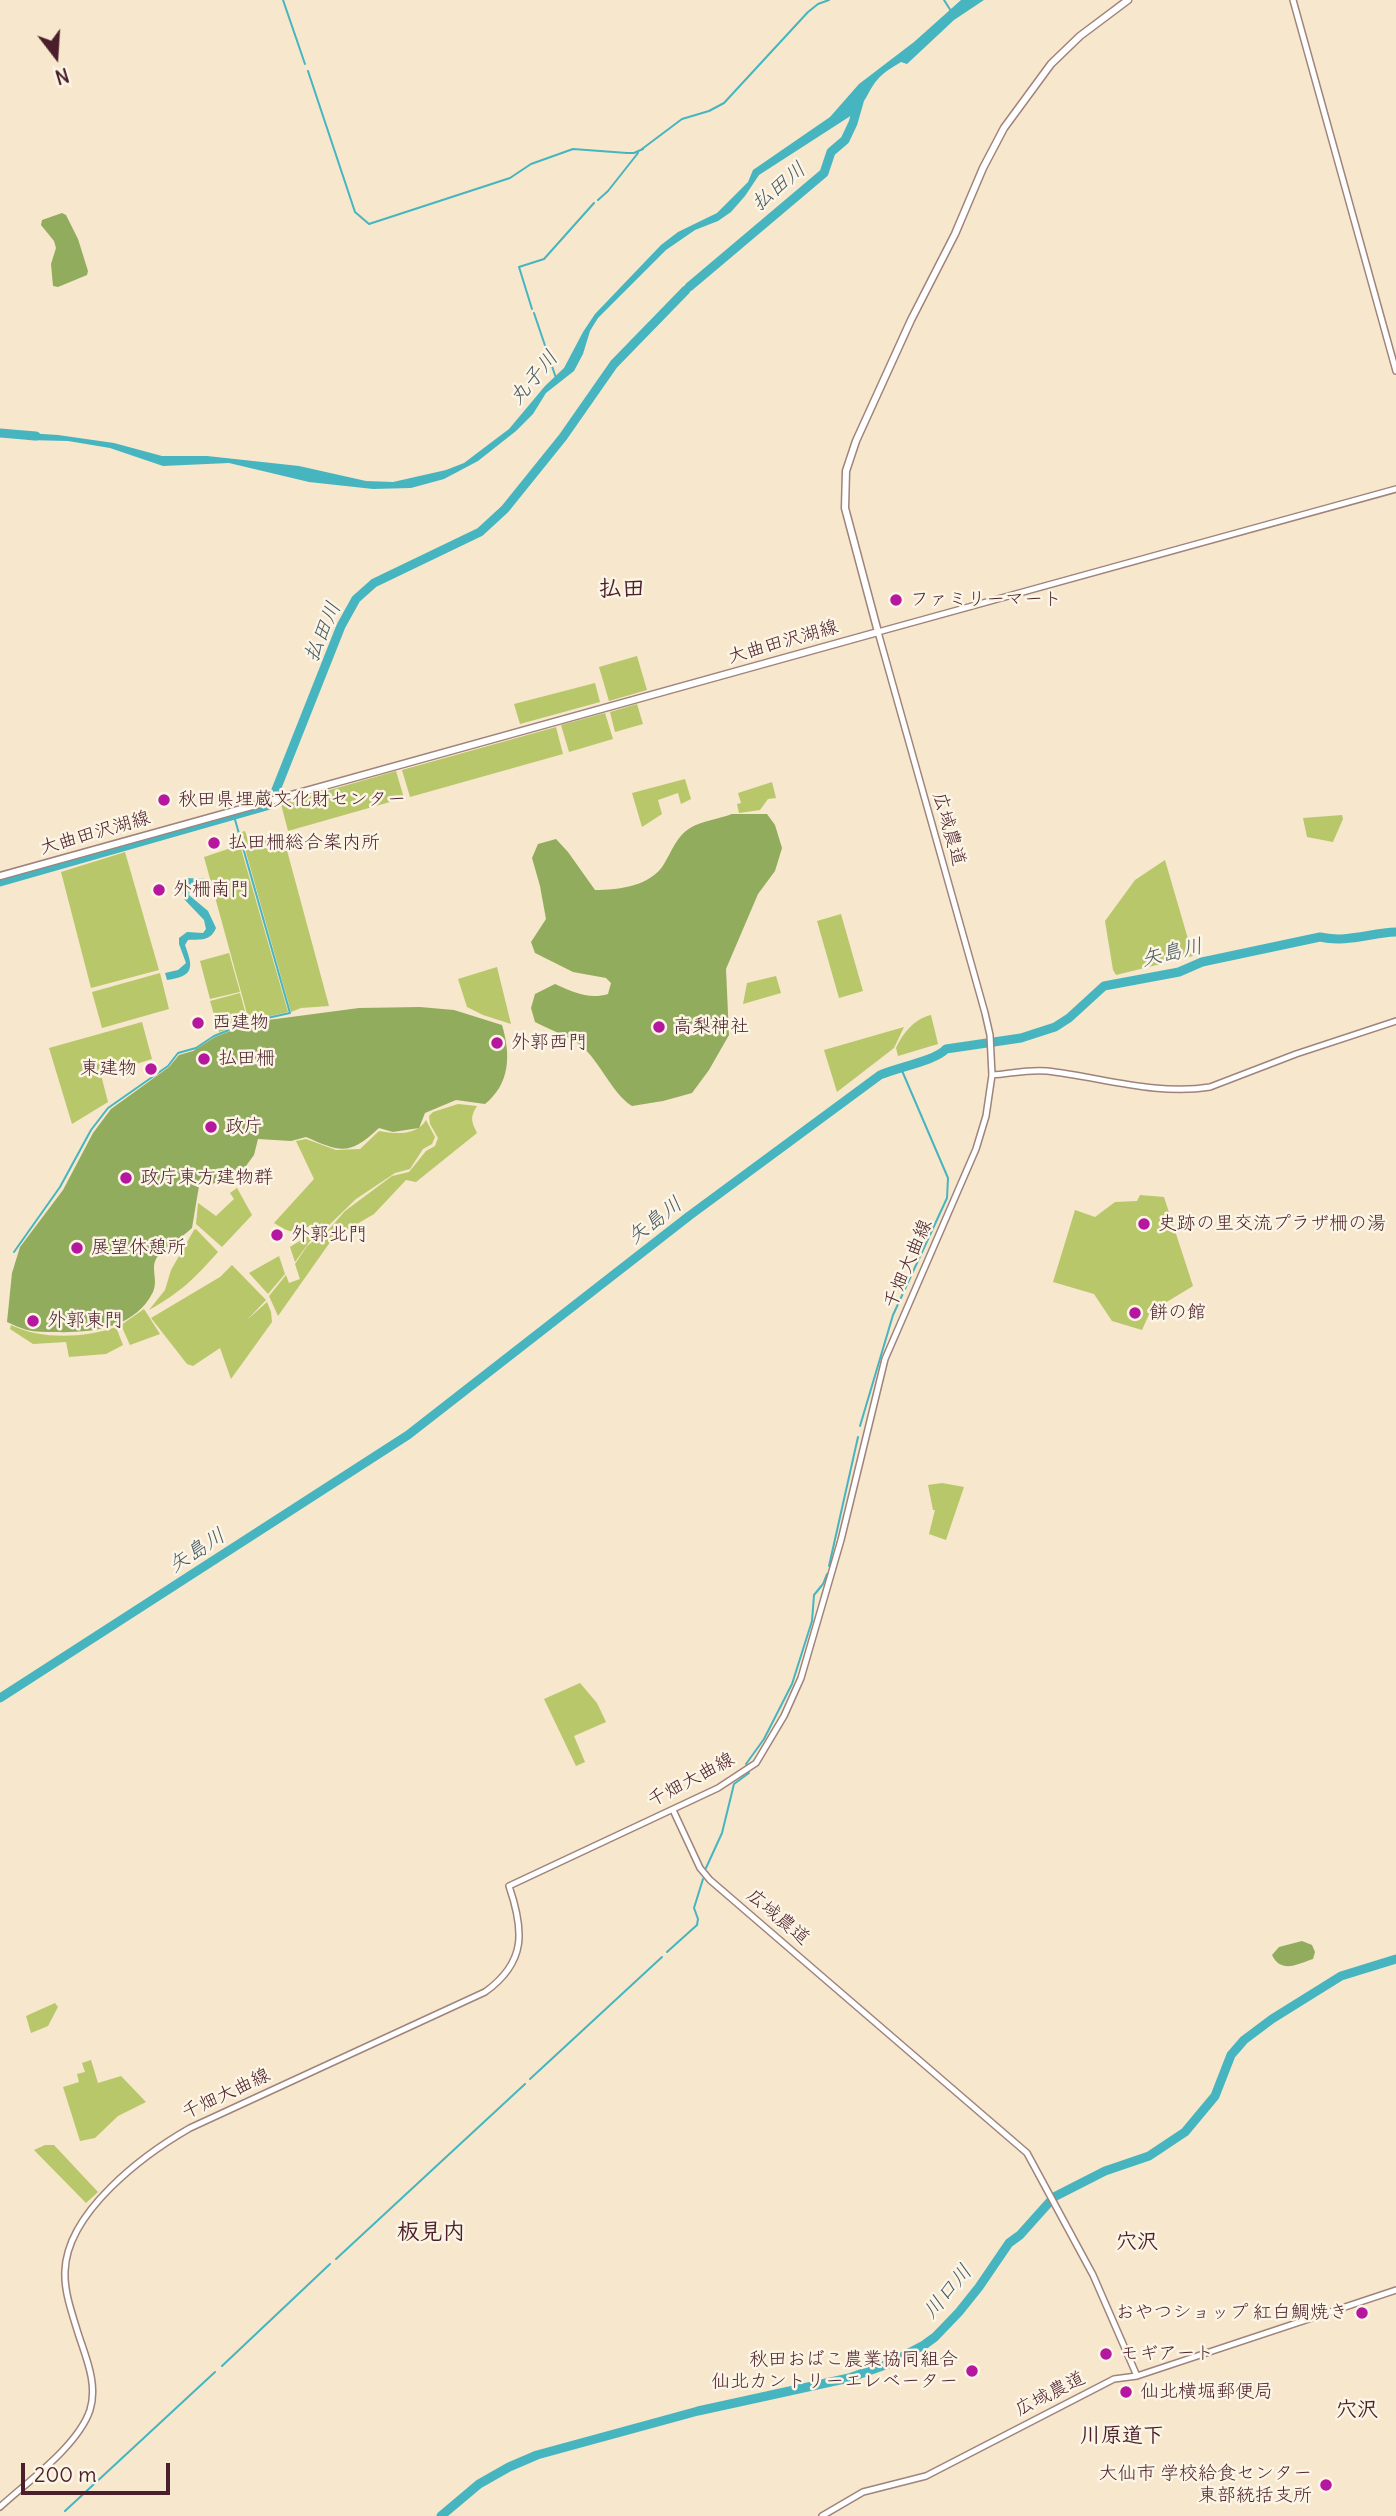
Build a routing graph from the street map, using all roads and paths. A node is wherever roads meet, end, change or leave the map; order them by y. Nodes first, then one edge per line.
1 (1128, 0) edge
2 (1293, 0) edge
3 (1396, 371) edge
4 (1396, 489) edge
5 (878, 632) junction
6 (0, 876) edge
7 (1396, 1021) edge
8 (992, 1075) junction
9 (673, 1810) junction
10 (1396, 2290) edge
11 (1137, 2376) junction
12 (0, 2507) edge
13 (822, 2516) edge

1 - 5 main road
2 - 3 street
4 - 5 street
5 - 6 main road, 大曲田沢湖線
5 - 8 street, 広域農道
7 - 8 street
8 - 9 street, 千畑大曲線
9 - 11 street, 広域農道
9 - 12 street, 千畑大曲線
10 - 11 street, 広域農道
11 - 13 street, 広域農道

